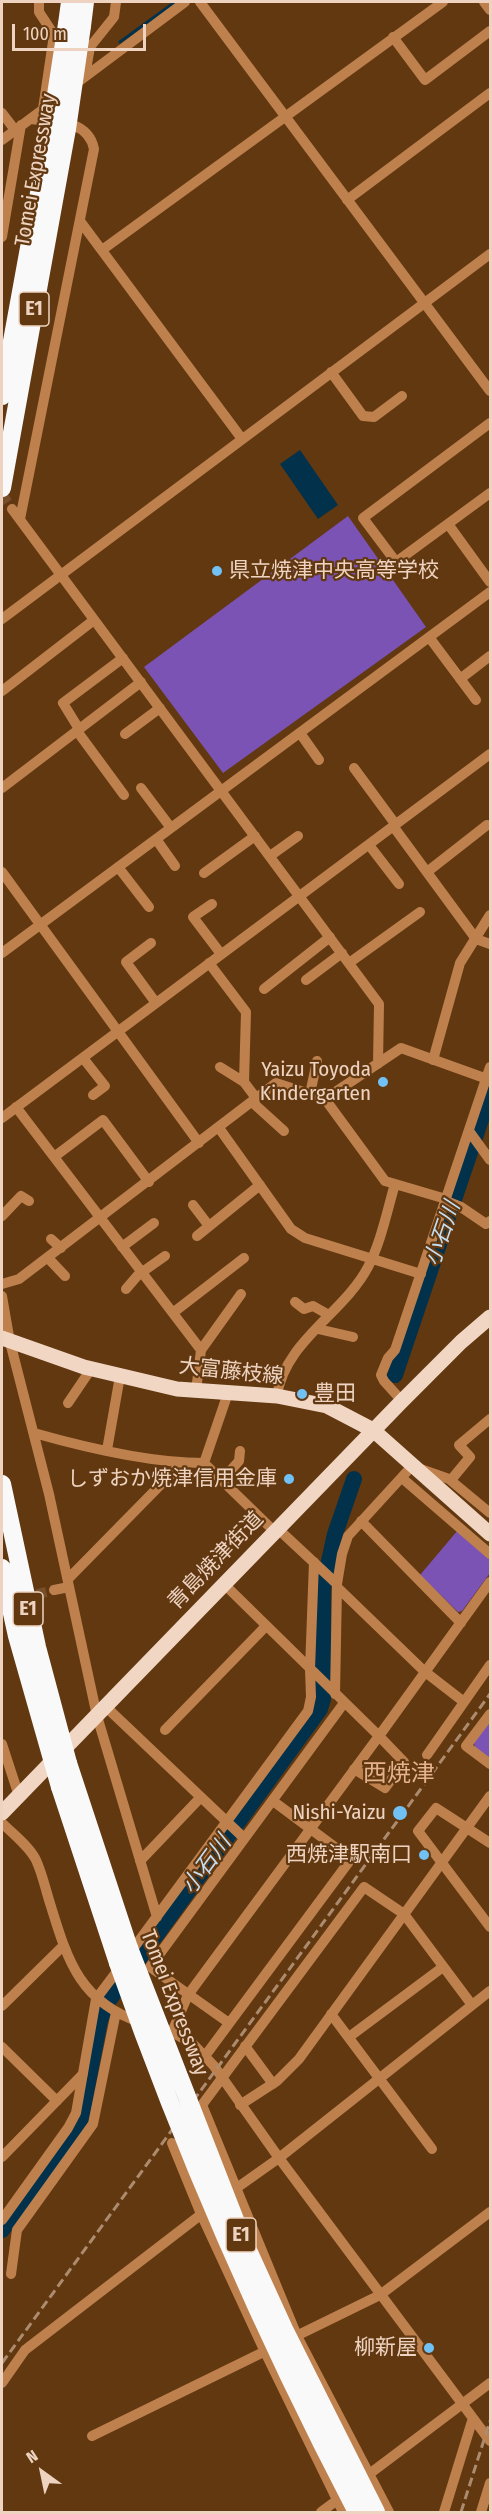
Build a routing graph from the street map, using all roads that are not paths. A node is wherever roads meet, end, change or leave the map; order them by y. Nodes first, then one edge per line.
1 (39, 2) edge
2 (70, 2) edge
3 (85, 2) edge
4 (116, 2) edge
5 (185, 2) edge
6 (200, 2) edge
7 (443, 2) edge
8 (484, 2) edge
9 (490, 10) edge
10 (490, 32) edge
11 (393, 37) junction
12 (86, 76) junction
13 (490, 93) edge
14 (43, 109) junction
15 (2, 113) edge
16 (285, 117) junction
17 (22, 125) junction
18 (59, 128) junction
19 (2, 140) edge
20 (347, 200) junction
21 (80, 220) junction
22 (2, 237) edge
23 (102, 250) junction
24 (490, 254) edge
25 (424, 303) junction
26 (331, 372) junction
27 (490, 391) edge
28 (2, 396) edge
29 (402, 396) dead end
30 (490, 423) edge
31 (242, 438) junction
32 (2, 488) edge
33 (490, 493) edge
34 (12, 509) tunnel mouth
35 (20, 519) junction
36 (448, 524) junction
37 (60, 574) junction
38 (490, 582) edge
39 (490, 592) edge
40 (3, 618) edge
41 (94, 620) junction
42 (2, 630) edge
43 (429, 637) junction
44 (490, 656) edge
45 (123, 658) junction
46 (460, 679) junction
47 (141, 682) junction
48 (2, 692) edge
49 (476, 700) dead end
50 (160, 708) junction
51 (78, 730) junction
52 (300, 733) junction
53 (125, 734) dead end
54 (490, 754) edge
55 (319, 760) dead end
56 (354, 768) dead end
57 (2, 788) edge
58 (141, 788) dead end
59 (221, 791) junction
60 (124, 795) dead end
61 (487, 825) dead end
62 (394, 826) junction
63 (171, 828) junction
64 (255, 836) junction
65 (298, 836) dead end
66 (156, 839) junction
67 (369, 845) junction
68 (270, 856) junction
69 (175, 866) dead end
70 (118, 867) junction
71 (2, 872) edge
72 (427, 872) junction
73 (204, 873) dead end
74 (399, 884) dead end
75 (300, 896) junction
76 (212, 904) dead end
77 (149, 907) dead end
78 (420, 912) dead end
79 (490, 915) edge
80 (40, 924) junction
81 (330, 937) junction
82 (476, 939) junction
83 (151, 943) dead end
84 (490, 944) edge
85 (2, 953) edge
86 (342, 953) junction
87 (221, 954) junction
88 (209, 963) junction
89 (350, 963) junction
90 (306, 980) dead end
91 (264, 989) dead end
92 (156, 1003) junction
93 (119, 1031) junction
94 (83, 1058) junction
95 (433, 1060) junction
96 (317, 1061) dead end
97 (378, 1065) junction
98 (490, 1066) edge
99 (220, 1067) dead end
100 (489, 1079) edge
101 (244, 1082) junction
102 (310, 1094) junction
103 (93, 1095) dead end
104 (325, 1099) junction
105 (254, 1100) junction
106 (16, 1107) junction
107 (2, 1118) edge
108 (219, 1128) junction
109 (284, 1131) dead end
110 (469, 1131) junction
111 (199, 1143) junction
112 (54, 1157) junction
113 (490, 1160) edge
114 (149, 1182) junction
115 (395, 1184) junction
116 (260, 1185) junction
117 (446, 1200) junction
118 (29, 1201) dead end
119 (193, 1205) dead end
120 (2, 1216) edge
121 (100, 1219) junction
122 (490, 1221) edge
123 (154, 1223) dead end
124 (209, 1226) junction
125 (197, 1236) dead end
126 (51, 1239) dead end
127 (122, 1247) junction
128 (61, 1248) junction
129 (165, 1256) dead end
130 (48, 1257) junction
131 (244, 1258) dead end
132 (371, 1259) junction
133 (142, 1272) junction
134 (421, 1274) junction
135 (64, 1276) dead end
136 (2, 1284) edge
137 (126, 1289) dead end
138 (241, 1294) dead end
139 (2, 1296) edge
140 (295, 1302) dead end
141 (174, 1312) junction
142 (329, 1315) junction
143 (490, 1317) edge
144 (318, 1329) junction
145 (353, 1337) dead end
146 (6, 1340) edge
147 (201, 1350) junction
148 (91, 1369) junction
149 (120, 1376) junction
150 (196, 1391) junction
151 (228, 1393) junction
152 (277, 1396) junction
153 (402, 1401) junction
154 (68, 1403) dead end
155 (490, 1419) edge
156 (373, 1430) junction
157 (34, 1433) junction
158 (107, 1450) junction
159 (240, 1451) dead end
160 (178, 1463) junction
161 (204, 1463) junction
162 (412, 1466) junction
163 (402, 1478) junction
164 (222, 1480) junction
165 (451, 1480) junction
166 (2, 1484) edge
167 (490, 1512) edge
168 (361, 1521) junction
169 (276, 1529) junction
170 (486, 1530) edge
171 (490, 1554) edge
172 (316, 1564) junction
173 (2, 1568) edge
174 (490, 1582) edge
175 (69, 1583) junction
176 (224, 1584) junction
177 (336, 1584) junction
178 (54, 1590) tunnel mouth
179 (461, 1623) junction
180 (266, 1626) junction
181 (490, 1665) edge
182 (310, 1670) junction
183 (424, 1671) junction
184 (335, 1694) junction
185 (464, 1702) junction
186 (344, 1703) junction
187 (101, 1711) junction
188 (490, 1714) edge
189 (165, 1730) dead end
190 (379, 1736) junction
191 (2, 1744) edge
192 (427, 1755) dead end
193 (490, 1764) edge
194 (354, 1769) junction
195 (19, 1796) junction
196 (490, 1796) edge
197 (201, 1797) junction
198 (273, 1802) junction
199 (2, 1813) edge
200 (2, 1823) edge
201 (228, 1823) junction
202 (468, 1827) junction
203 (310, 1829) junction
204 (244, 1839) junction
205 (490, 1843) edge
206 (140, 1861) junction
207 (441, 1864) junction
208 (404, 1914) junction
209 (157, 1917) junction
210 (490, 1927) edge
211 (63, 1946) junction
212 (443, 1967) junction
213 (490, 1991) edge
214 (188, 1995) junction
215 (98, 2000) junction
216 (472, 2005) junction
217 (2, 2006) edge
218 (116, 2012) junction
219 (331, 2013) junction
220 (229, 2023) junction
221 (172, 2032) junction
222 (349, 2037) junction
223 (245, 2046) junction
224 (2, 2047) edge
225 (205, 2056) junction
226 (83, 2074) junction
227 (222, 2078) junction
228 (380, 2080) junction
229 (273, 2084) junction
230 (57, 2101) junction
231 (240, 2105) junction
232 (172, 2143) dead end
233 (432, 2149) dead end
234 (2, 2157) edge
235 (279, 2158) junction
236 (235, 2189) junction
237 (490, 2212) edge
238 (201, 2214) junction
239 (2, 2220) edge
240 (11, 2274) dead end
241 (380, 2295) junction
242 (297, 2336) junction
243 (265, 2352) junction
244 (2, 2383) edge
245 (490, 2383) edge
246 (462, 2405) junction
247 (473, 2418) junction
248 (92, 2436) dead end
249 (490, 2441) edge
250 (369, 2474) junction
251 (490, 2483) edge
252 (336, 2501) junction
253 (321, 2512) edge
254 (343, 2512) edge
255 (357, 2512) edge
256 (376, 2512) edge
257 (389, 2512) edge
258 (444, 2512) edge
259 (481, 2512) edge

1 - 14 street
2 - 18 highway, Tomei Expressway / E1, bridge
3 - 18 highway, Tomei Expressway / E1, bridge
4 - 12 street
5 - 12 street
6 - 16 street
7 - 11 street
8 - 9 street
10 - 11 street
11 - 16 street
12 - 14 street
13 - 20 street
14 - 17 street
15 - 17 street
16 - 20 street
16 - 23 street
17 - 19 street
17 - 21 street
17 - 22 street
18 - 28 highway, Tomei Expressway / E1
18 - 32 highway, Tomei Expressway / E1
20 - 25 street
21 - 23 street
21 - 35 street
23 - 31 street
24 - 25 street
25 - 26 street
25 - 27 street
26 - 29 street
26 - 31 street
30 - 36 street
31 - 37 street
33 - 36 street
34 - 35 street
35 - 37 street
36 - 38 street
37 - 40 street
37 - 41 street
39 - 43 street
40 - 42 street
41 - 45 street
41 - 48 street
43 - 46 street
43 - 52 street
44 - 46 street
45 - 47 street
45 - 51 street
46 - 49 street
47 - 50 street
47 - 51 street
50 - 53 street
50 - 59 street
51 - 57 street
51 - 60 street
52 - 55 street
52 - 59 street
54 - 62 street
56 - 62 street
58 - 63 street
59 - 63 street
59 - 64 street
61 - 72 street
62 - 67 street
62 - 72 street
63 - 66 street
64 - 68 street
64 - 73 street
65 - 68 street
66 - 69 street
66 - 70 street
67 - 74 street
67 - 75 street
68 - 75 street
70 - 77 street
70 - 80 street
71 - 80 street
72 - 82 street
75 - 81 street
75 - 87 street
76 - 87 street
78 - 89 street
79 - 82 street
80 - 85 street
80 - 93 street
81 - 86 street
81 - 91 street
82 - 84 street
82 - 95 street
83 - 92 street
86 - 89 street
86 - 90 street
87 - 88 street
88 - 92 street
88 - 101 street
89 - 97 street
92 - 93 street
93 - 94 street
93 - 111 street
94 - 103 street
94 - 106 street
95 - 97 street
95 - 100 street
96 - 102 street
97 - 104 street
98 - 100 street
99 - 101 street
100 - 110 street
101 - 105 street
102 - 104 street
102 - 105 street
104 - 115 street
105 - 108 street
105 - 109 street
106 - 107 street
106 - 112 street
108 - 111 street
108 - 116 street
110 - 113 street
110 - 117 street
111 - 114 street
112 - 114 street
112 - 121 street
114 - 121 street
115 - 117 street
115 - 132 street
116 - 124 street
116 - 132 street
117 - 122 street
117 - 134 street
118 - 120 street
119 - 124 street
121 - 127 street
121 - 128 street
123 - 127 street
124 - 125 street
126 - 128 street
127 - 133 street
128 - 130 street
129 - 133 street
130 - 135 street
130 - 136 street
131 - 141 street
132 - 134 street
132 - 142 street
133 - 137 street
133 - 141 street
134 - 153 street
138 - 147 street
139 - 146 street
140 - 142 street
141 - 147 street
142 - 144 street
143 - 153 main road, 青島焼津街道
144 - 145 street
144 - 152 street
146 - 148 main road, 大富藤枝線
146 - 157 street
147 - 150 street
148 - 149 main road, 大富藤枝線
148 - 154 street
149 - 150 main road, 大富藤枝線
149 - 158 street
150 - 151 main road, 大富藤枝線
151 - 152 main road, 大富藤枝線
151 - 161 street
152 - 156 main road, 大富藤枝線
153 - 156 main road, 青島焼津街道
155 - 165 street
156 - 162 main road, 大富藤枝線
156 - 169 main road, 青島焼津街道
157 - 158 street
157 - 175 street
158 - 160 street
159 - 164 street
160 - 161 street
160 - 175 street
161 - 164 street
162 - 163 street
162 - 165 street
162 - 170 main road, 大富藤枝線
163 - 168 street
163 - 171 street
164 - 169 street
165 - 167 street
166 - 256 highway, Tomei Expressway / E1, bridge
168 - 177 street
168 - 179 street
169 - 172 street
169 - 176 main road, 青島焼津街道
172 - 177 street
172 - 182 street
173 - 255 highway, Tomei Expressway / E1, bridge
174 - 179 street
175 - 178 street
175 - 187 street
176 - 180 street
176 - 187 main road, 青島焼津街道
177 - 183 street
177 - 184 street
179 - 183 street
180 - 182 street
180 - 189 street
181 - 185 street
182 - 184 street
182 - 201 street
183 - 185 street
183 - 190 street
184 - 186 street
185 - 192 street
186 - 190 street
186 - 198 street
187 - 195 main road, 青島焼津街道
187 - 197 street
187 - 206 street
188 - 193 street
190 - 194 street
190 - 194 street
191 - 195 street
194 - 203 street
195 - 199 main road, 青島焼津街道
196 - 202 street
197 - 201 street
197 - 206 street
198 - 203 street
198 - 204 street
200 - 211 street
201 - 204 street
201 - 209 street
202 - 205 street
202 - 207 street
202 - 207 street
203 - 214 street
203 - 220 street
204 - 214 street
206 - 209 street
207 - 208 street
207 - 210 street
208 - 212 street
208 - 219 street
208 - 223 street
209 - 215 street
211 - 215 street
211 - 217 street
212 - 216 street
212 - 222 street
213 - 216 street
214 - 220 street
214 - 221 street
215 - 218 street
215 - 226 street
216 - 228 street
218 - 221 street
218 - 240 street
219 - 222 street
219 - 229 street
220 - 225 street
221 - 225 street
222 - 228 street
223 - 227 street
223 - 229 street
224 - 230 street
225 - 227 street
226 - 230 street
226 - 239 street
227 - 231 street
227 - 236 street
228 - 233 street
228 - 235 street
229 - 231 street
230 - 234 street
231 - 235 street
232 - 238 street
235 - 236 street
235 - 241 street
236 - 238 street
236 - 242 street
237 - 241 street
238 - 243 street
238 - 244 street
241 - 242 street
241 - 246 street
242 - 243 street
242 - 250 street
243 - 248 street
243 - 252 street
245 - 246 street
246 - 247 street
246 - 250 street
247 - 249 street
247 - 258 street
250 - 252 street
250 - 257 street
251 - 259 street
252 - 253 street
252 - 254 street

